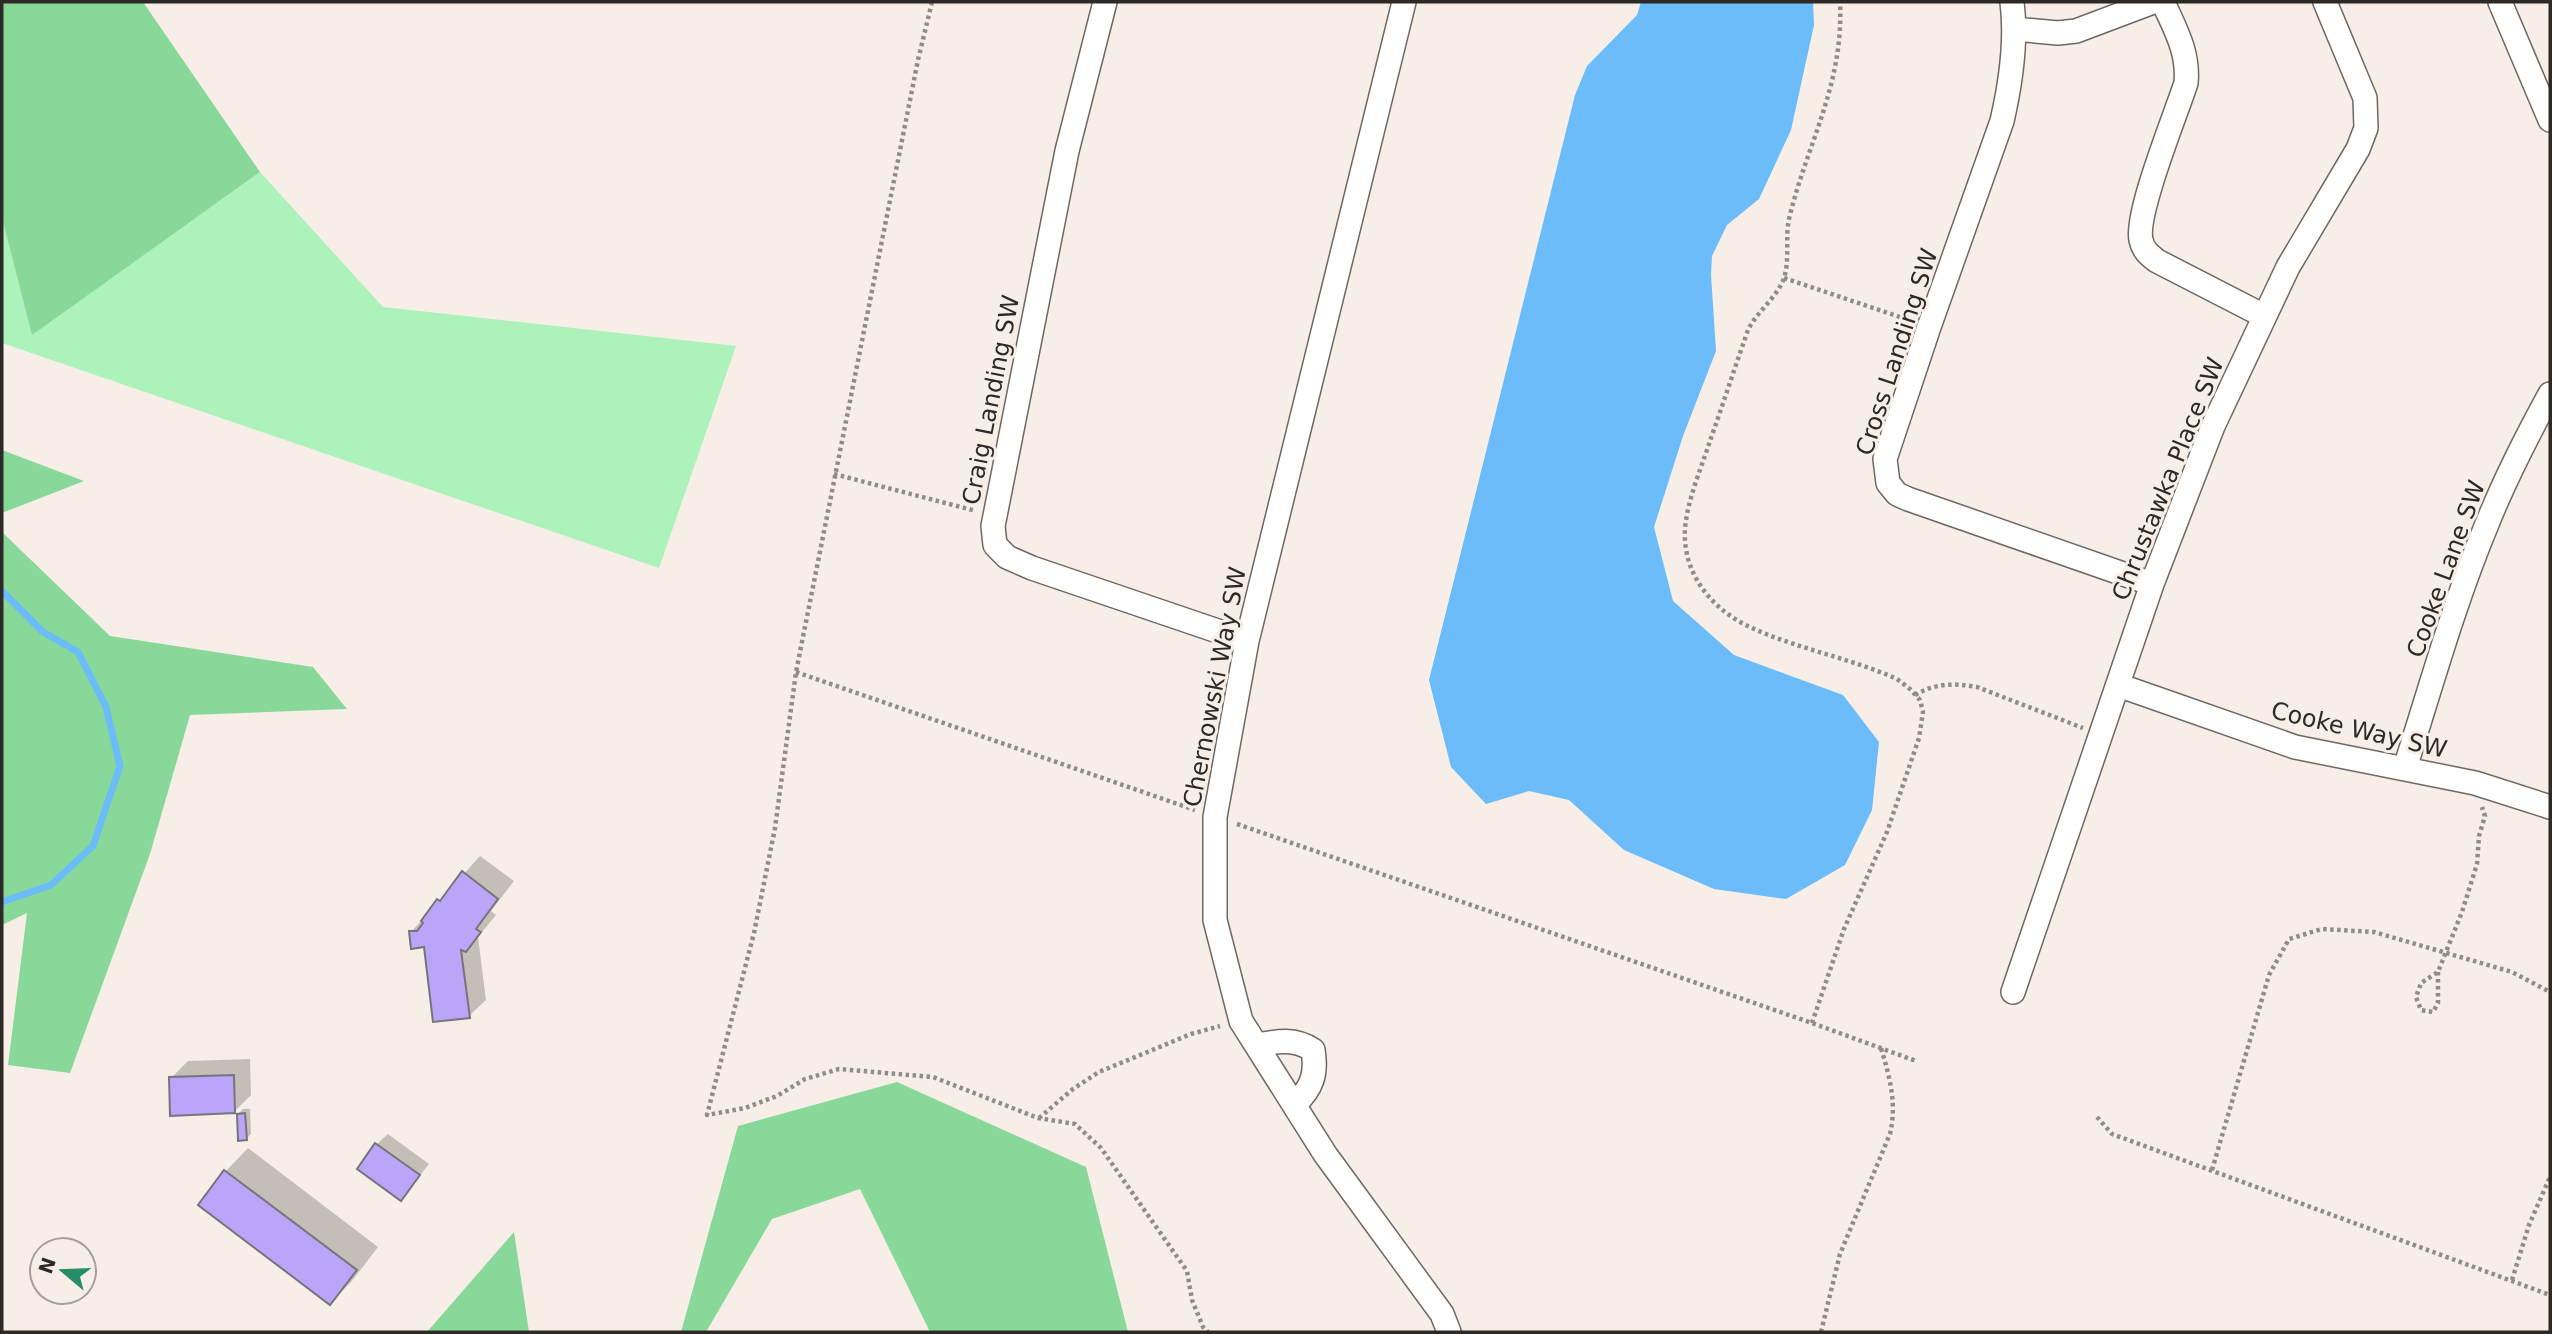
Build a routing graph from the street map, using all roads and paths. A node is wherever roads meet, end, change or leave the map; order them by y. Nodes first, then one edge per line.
1 (932, 2) edge
2 (1105, 2) edge
3 (1404, 2) edge
4 (1840, 2) edge
5 (2012, 2) edge
6 (2153, 2) edge
7 (2163, 2) edge
8 (2325, 2) edge
9 (2500, 2) edge
10 (2014, 29) junction
11 (2550, 120) edge
12 (1784, 278) junction
13 (2264, 316) junction
14 (1929, 327) junction
15 (2550, 394) edge
16 (834, 474) junction
17 (995, 516) junction
18 (2152, 584) junction
19 (1247, 641) junction
20 (796, 673) junction
21 (2118, 685) junction
22 (1916, 695) junction
23 (2101, 735) junction
24 (2404, 768) junction
25 (2474, 783) junction
26 (2550, 807) edge
27 (1216, 817) junction
28 (2446, 953) junction
29 (2438, 972) junction
30 (2012, 992) dead end
31 (2550, 992) edge
32 (1241, 1021) junction
33 (1812, 1023) junction
34 (1257, 1045) junction
35 (1881, 1048) junction
36 (1916, 1061) dead end
37 (1295, 1104) junction
38 (2097, 1117) dead end
39 (1038, 1118) junction
40 (2212, 1170) junction
41 (2550, 1177) edge
42 (2512, 1280) junction
43 (2550, 1295) edge
44 (1208, 1332) edge
45 (1449, 1332) edge
46 (1821, 1332) edge

1 - 16 path
2 - 17 street, Craig Landing SW
3 - 19 street, Chernowski Way SW
4 - 12 path
5 - 10 street, Cross Landing SW
6 - 10 street
7 - 13 street
8 - 13 street, Chrustawka Place SW
9 - 11 street
10 - 14 street, Cross Landing SW
12 - 14 path
12 - 22 path
13 - 18 street, Chrustawka Place SW
14 - 18 street, Cross Landing SW
15 - 24 street, Cooke Lane SW
16 - 17 path
16 - 20 path
17 - 19 street, Craig Landing SW
18 - 21 street, Chrustawka Place SW
19 - 27 street, Chernowski Way SW
20 - 27 path
20 - 39 path
21 - 23 street, Chrustawka Place SW
21 - 24 street, Cooke Way SW
22 - 23 path
22 - 33 path
23 - 30 street, Chrustawka Place SW
24 - 25 street, Cooke Way SW
25 - 26 street, Cooke Way SW
25 - 28 path
27 - 32 street, Chernowski Way SW
27 - 33 path
28 - 29 path
28 - 31 path
28 - 40 path
29 - 29 path
32 - 34 street, Chernowski Way SW
32 - 39 path
33 - 35 path
34 - 37 street, Chernowski Way SW
34 - 37 street
35 - 36 path
35 - 46 path
37 - 45 street, Chernowski Way SW
38 - 40 path
39 - 44 path
40 - 42 path
41 - 42 path
42 - 43 path

